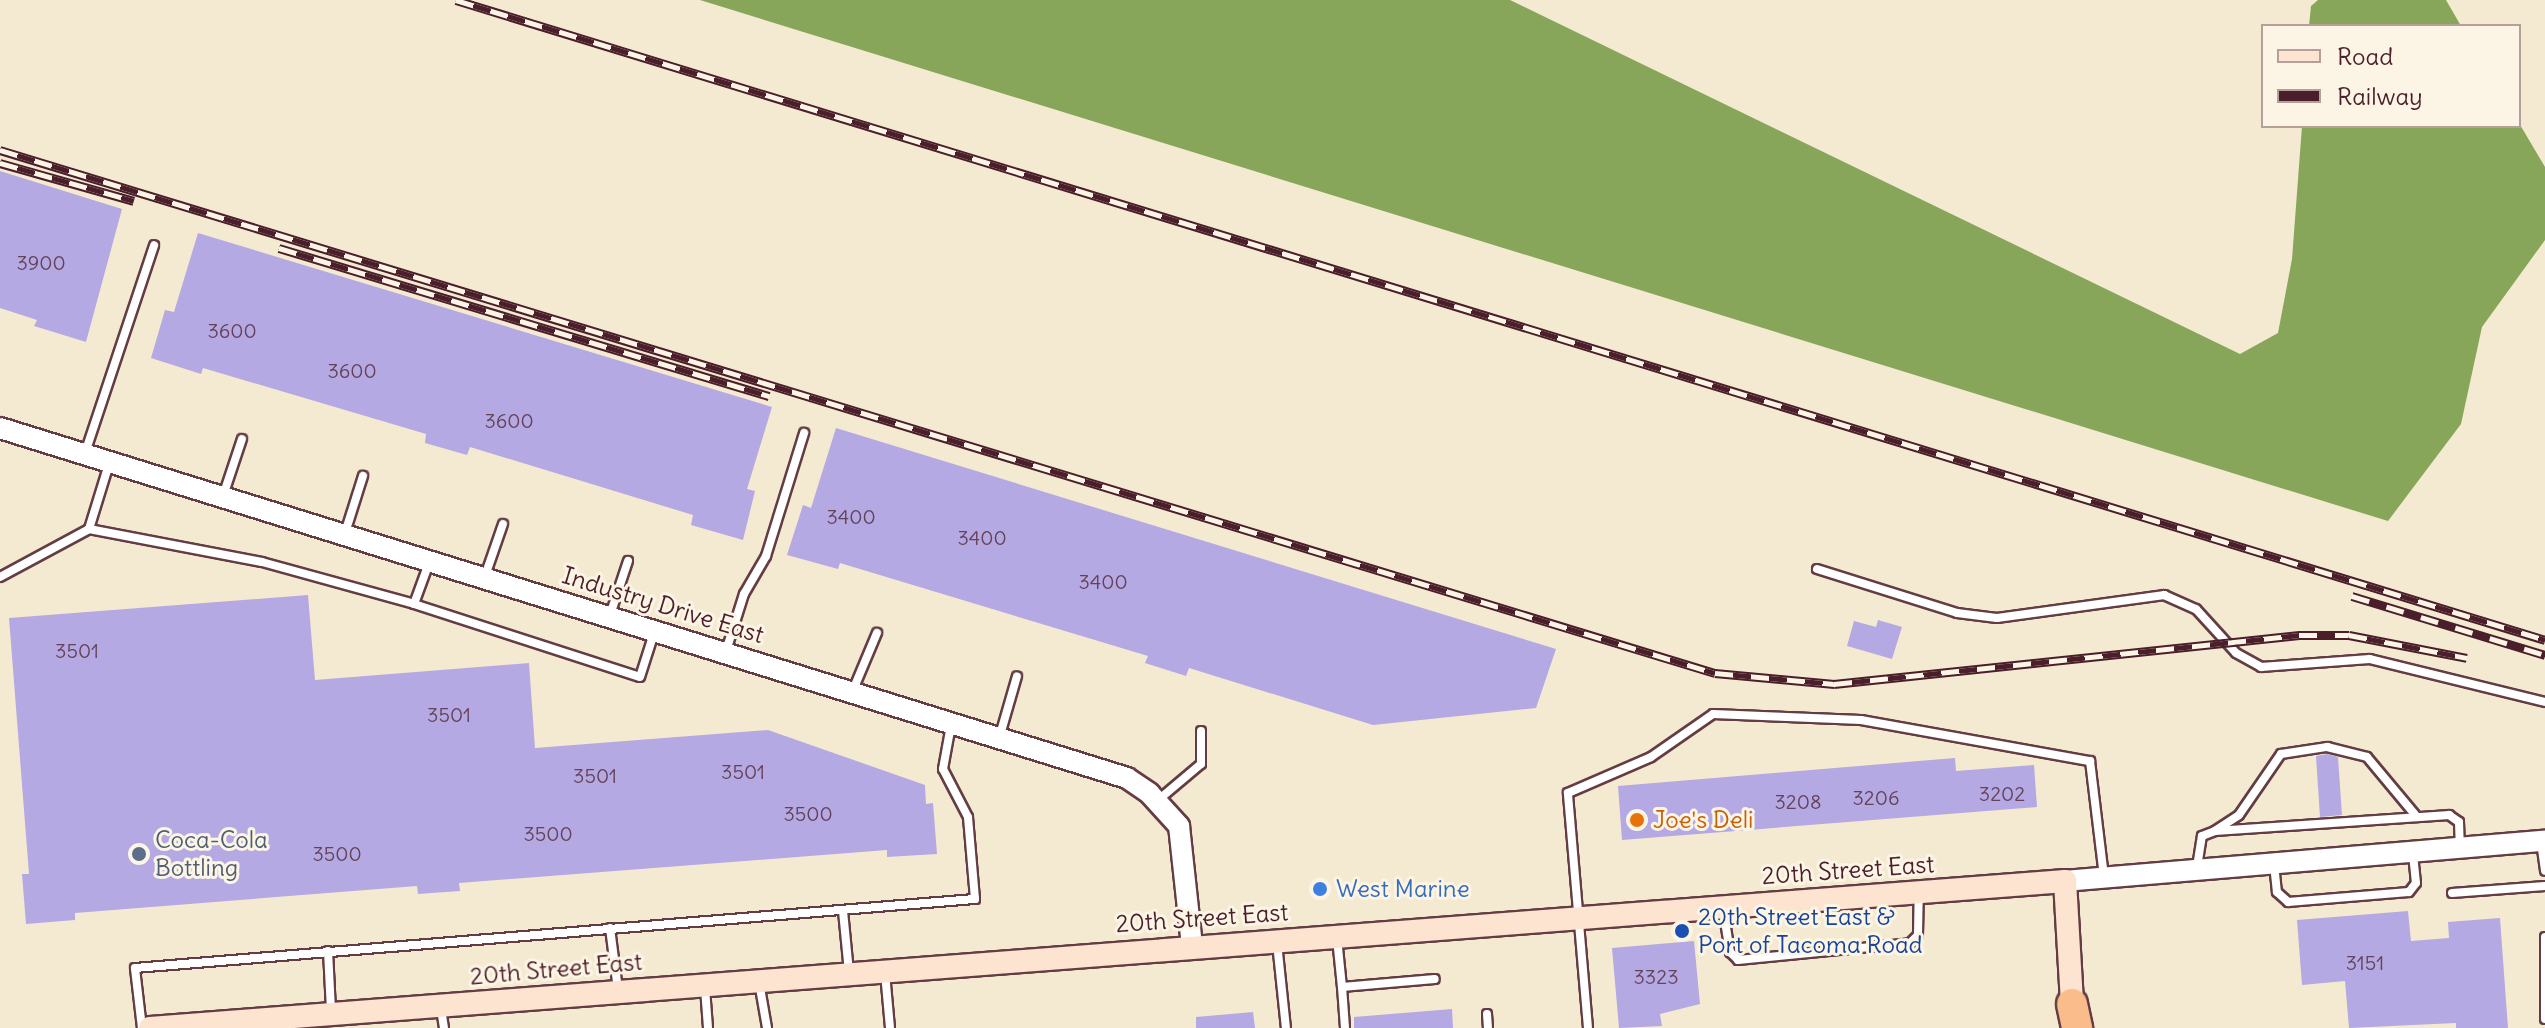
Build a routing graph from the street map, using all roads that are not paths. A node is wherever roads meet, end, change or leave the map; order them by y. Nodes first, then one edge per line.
1 (154, 245) dead end
2 (0, 428) edge
3 (804, 433) dead end
4 (242, 439) dead end
5 (85, 454) junction
6 (110, 462) junction
7 (363, 476) dead end
8 (223, 496) junction
9 (503, 524) dead end
10 (89, 529) junction
11 (344, 534) junction
12 (430, 560) junction
13 (628, 561) dead end
14 (1817, 569) dead end
15 (0, 577) edge
16 (485, 577) junction
17 (414, 604) junction
18 (610, 616) junction
19 (655, 630) junction
20 (877, 633) dead end
21 (726, 652) junction
22 (1017, 676) dead end
23 (853, 690) junction
24 (2545, 702) edge
25 (952, 721) junction
26 (1201, 731) dead end
27 (1000, 735) junction
28 (1157, 801) junction
29 (2417, 817) junction
30 (2215, 831) junction
31 (2543, 841) edge
32 (2460, 848) junction
33 (2413, 852) junction
34 (2274, 864) junction
35 (2196, 870) junction
36 (2545, 871) edge
37 (2104, 878) junction
38 (2065, 881) junction
39 (2545, 886) edge
40 (1919, 891) junction
41 (2452, 893) dead end
42 (1723, 905) junction
43 (843, 911) junction
44 (1581, 915) junction
45 (610, 928) junction
46 (1337, 933) junction
47 (2545, 937) edge
48 (1276, 938) junction
49 (1192, 945) junction
50 (328, 951) junction
51 (885, 969) junction
52 (849, 972) junction
53 (758, 979) junction
54 (1435, 979) dead end
55 (705, 983) junction
56 (1342, 987) junction
57 (618, 990) junction
58 (441, 1005) junction
59 (332, 1014) junction
60 (1487, 1014) dead end
61 (2545, 1019) edge
62 (2074, 1020) edge
63 (307, 1021) edge
64 (142, 1028) edge
65 (150, 1028) edge
66 (164, 1028) edge
67 (444, 1028) edge
68 (708, 1028) edge
69 (767, 1028) edge
70 (890, 1028) edge
71 (1286, 1028) edge
72 (1345, 1028) edge
73 (1488, 1028) edge
74 (1588, 1028) edge

1 - 5 lane
2 - 5 street, Industry Drive East
3 - 21 lane
4 - 8 lane
5 - 6 street, Industry Drive East
6 - 8 street, Industry Drive East
6 - 10 lane
7 - 11 lane
8 - 11 street, Industry Drive East
9 - 16 lane
10 - 15 lane
10 - 17 lane
11 - 12 street, Industry Drive East
12 - 16 street, Industry Drive East
12 - 17 lane
13 - 18 lane
14 - 24 lane
16 - 18 street, Industry Drive East
17 - 19 lane
18 - 19 street, Industry Drive East
19 - 21 street, Industry Drive East
20 - 23 lane
21 - 23 street, Industry Drive East
22 - 27 lane
23 - 25 street, Industry Drive East
25 - 27 street, Industry Drive East
25 - 43 lane
26 - 28 lane
27 - 28 street, Industry Drive East
28 - 49 street, Industry Drive East
29 - 30 lane
29 - 30 lane
29 - 32 lane
30 - 35 lane
31 - 32 street, 20th Street East
31 - 36 lane
32 - 33 street, 20th Street East
33 - 34 street, 20th Street East
33 - 34 lane
34 - 35 street, 20th Street East
35 - 37 street, 20th Street East
37 - 38 street, 20th Street East
37 - 44 lane
38 - 40 main road, 20th Street East
38 - 62 main road
39 - 41 lane
40 - 42 main road, 20th Street East
40 - 42 lane
42 - 44 main road, 20th Street East
43 - 45 lane
43 - 52 lane
44 - 46 main road, 20th Street East
44 - 74 lane
45 - 50 lane
45 - 57 lane
46 - 48 main road, 20th Street East
46 - 56 lane
47 - 61 lane
48 - 49 main road, 20th Street East
48 - 71 lane
49 - 51 main road, 20th Street East
50 - 59 lane
50 - 64 lane
51 - 52 main road, 20th Street East
51 - 70 lane
52 - 53 main road, 20th Street East
53 - 55 main road, 20th Street East
53 - 69 lane
54 - 56 lane
55 - 57 main road, 20th Street East
55 - 68 lane
56 - 72 lane
57 - 58 main road, 20th Street East
58 - 59 main road, 20th Street East
58 - 67 lane
59 - 63 main road, 20th Street East
60 - 73 lane
63 - 66 main road, 20th Street East
65 - 66 main road, 20th Street East

